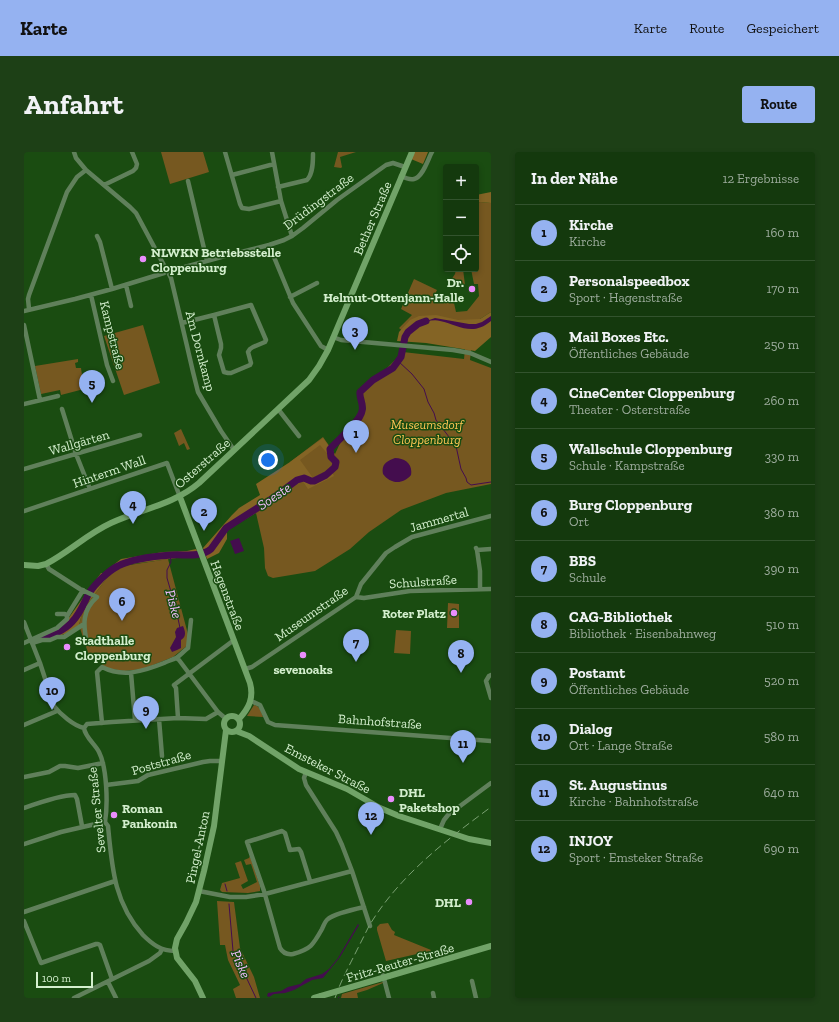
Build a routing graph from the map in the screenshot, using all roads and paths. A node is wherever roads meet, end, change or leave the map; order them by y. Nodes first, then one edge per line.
1 (74, 152) edge
2 (132, 152) edge
3 (225, 152) edge
4 (272, 152) edge
5 (412, 152) edge
6 (432, 152) edge
7 (314, 154) dead end
8 (274, 164) junction
9 (405, 167) junction
10 (86, 170) junction
11 (232, 176) junction
12 (401, 176) junction
13 (188, 181) dead end
14 (104, 185) junction
15 (278, 187) junction
16 (281, 201) junction
17 (97, 236) dead end
18 (292, 236) junction
19 (269, 245) junction
20 (207, 261) junction
21 (167, 272) junction
22 (317, 283) dead end
23 (126, 285) junction
24 (112, 289) junction
25 (91, 295) junction
26 (290, 297) junction
27 (131, 306) dead end
28 (29, 309) junction
29 (24, 311) edge
30 (214, 315) junction
31 (182, 323) junction
32 (24, 325) edge
33 (333, 337) junction
34 (328, 350) junction
35 (491, 362) edge
36 (113, 381) dead end
37 (58, 396) dead end
38 (40, 400) junction
39 (24, 404) edge
40 (62, 409) dead end
41 (278, 409) junction
42 (140, 435) dead end
43 (299, 436) dead end
44 (234, 450) junction
45 (76, 454) junction
46 (24, 469) edge
47 (90, 489) junction
48 (180, 497) junction
49 (24, 511) edge
50 (491, 516) edge
51 (395, 546) joint
52 (491, 549) edge
53 (46, 564) junction
54 (24, 565) edge
55 (480, 589) junction
56 (491, 589) edge
57 (84, 591) junction
58 (356, 597) junction
59 (58, 614) dead end
60 (67, 616) junction
61 (191, 620) dead end
62 (24, 622) edge
63 (84, 624) junction
64 (51, 634) junction
65 (234, 640) junction
66 (32, 642) junction
67 (87, 642) dead end
68 (24, 643) edge
69 (176, 658) junction
70 (40, 663) junction
71 (245, 669) junction
72 (24, 670) edge
73 (131, 673) junction
74 (189, 674) junction
75 (491, 675) edge
76 (491, 698) edge
77 (249, 703) junction
78 (57, 711) junction
79 (218, 712) junction
80 (178, 718) junction
81 (225, 718) junction
82 (159, 719) junction
83 (135, 720) junction
84 (102, 723) junction
85 (238, 723) junction
86 (24, 726) edge
87 (84, 728) junction
88 (228, 731) junction
89 (491, 741) edge
90 (162, 756) dead end
91 (222, 761) junction
92 (103, 763) junction
93 (306, 772) junction
94 (24, 777) edge
95 (491, 783) edge
96 (106, 785) junction
97 (26, 807) edge
98 (105, 822) junction
99 (82, 826) junction
100 (440, 829) junction
101 (491, 843) edge
102 (24, 844) edge
103 (352, 871) junction
104 (115, 881) junction
105 (310, 881) junction
106 (198, 891) junction
107 (265, 894) junction
108 (364, 907) junction
109 (24, 912) edge
110 (24, 921) edge
111 (370, 926) dead end
112 (491, 946) edge
113 (162, 949) junction
114 (175, 951) junction
115 (386, 976) junction
116 (110, 980) junction
117 (472, 981) dead end
118 (318, 997) edge
119 (74, 998) edge
120 (116, 998) edge
121 (203, 998) edge
122 (389, 998) edge
123 (476, 998) edge

1 - 10 street, Am Dornkamp
2 - 14 street
3 - 11 street
4 - 8 street
5 - 9 street, Bether Straße
6 - 12 street
7 - 15 street
8 - 11 street
8 - 15 street
9 - 12 street, Bether Straße
9 - 18 street, Drüdingstraße
10 - 14 street, Am Dornkamp
10 - 28 street
11 - 16 street
12 - 33 street, Bether Straße
13 - 20 street
14 - 21 street, Am Dornkamp
15 - 16 street
16 - 18 street
17 - 24 street
18 - 19 street, Drüdingstraße
19 - 20 street, Drüdingstraße
19 - 26 street
20 - 21 street, Drüdingstraße
21 - 23 street, Drüdingstraße
21 - 31 street, Am Dornkamp
22 - 26 street
23 - 24 street, Drüdingstraße
23 - 27 street
24 - 25 street, Drüdingstraße
25 - 28 street, Drüdingstraße
25 - 36 street, Kampstraße
26 - 34 street
28 - 29 street, Drüdingstraße
30 - 30 street
30 - 31 street
31 - 44 street, Am Dornkamp
32 - 38 street
33 - 34 street, Osterstraße
33 - 35 street
34 - 41 street, Osterstraße
37 - 38 street
38 - 39 street
40 - 45 street
41 - 43 street
41 - 44 street, Osterstraße
42 - 45 street, Wallgärten
44 - 48 street, Osterstraße
45 - 46 street, Wallgärten
45 - 47 street
47 - 48 street, Hinterm Wall
47 - 49 street, Hinterm Wall
48 - 53 street, Osterstraße
48 - 65 street, Hagenstraße
50 - 51 street, Jammertal
51 - 58 street, Museumstraße
52 - 55 street
53 - 54 street, Osterstraße
53 - 57 street
55 - 56 street, Schulstraße
55 - 58 street, Schulstraße
57 - 60 street
57 - 63 street
58 - 71 street, Museumstraße
59 - 60 street
60 - 64 street
61 - 69 street
62 - 66 street
63 - 64 street
63 - 67 street
64 - 66 street
64 - 66 street
65 - 71 street, Hagenstraße
65 - 74 street
66 - 68 street
66 - 70 street
69 - 73 street
69 - 74 street
70 - 72 street
70 - 78 street
71 - 77 street, Hagenstraße
73 - 83 street
73 - 84 street
74 - 79 street
74 - 80 street
75 - 76 street
77 - 85 street
77 - 89 street, Bahnhofstraße
78 - 86 street
78 - 87 street
79 - 80 street
79 - 81 street
80 - 82 street
81 - 85 street
81 - 88 street
82 - 83 street
82 - 90 street
83 - 84 street
84 - 87 street
85 - 88 street
85 - 93 street, Emsteker Straße
87 - 92 street, Sevelter Straße
88 - 91 street, Pingel-Anton
91 - 96 street, Poststraße
91 - 106 street, Pingel-Anton
92 - 94 street
92 - 96 street, Sevelter Straße
93 - 100 street, Emsteker Straße
93 - 103 street
95 - 100 street
96 - 98 street, Sevelter Straße
97 - 99 street
98 - 99 street
98 - 104 street, Sevelter Straße
99 - 102 street
100 - 101 street, Emsteker Straße
103 - 105 street
103 - 108 street
104 - 109 street
104 - 113 street, Sevelter Straße
105 - 107 street
105 - 107 street
106 - 107 street
106 - 114 street, Pingel-Anton
107 - 108 street
108 - 111 street
110 - 116 street
112 - 115 street, Fritz-Reuter-Straße
113 - 114 street
113 - 116 street
114 - 121 street
115 - 118 street, Fritz-Reuter-Straße, bridge
115 - 122 street
116 - 119 street
116 - 120 street
117 - 123 street

